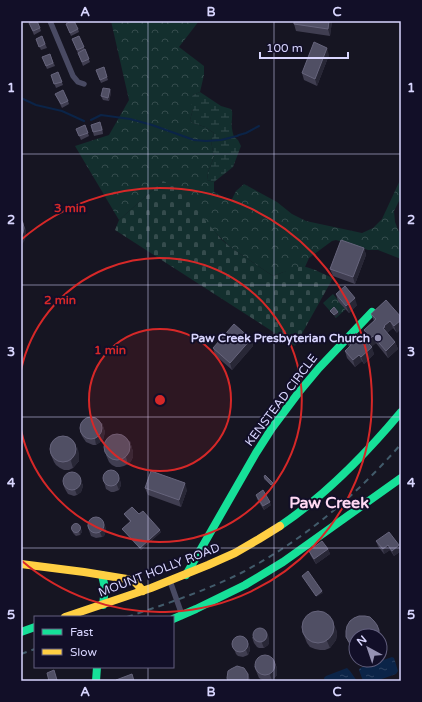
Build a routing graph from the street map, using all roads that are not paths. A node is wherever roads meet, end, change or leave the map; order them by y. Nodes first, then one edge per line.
1 (50, 21) edge
2 (84, 84) dead end
3 (372, 312) edge
4 (401, 412) edge
5 (401, 478) edge
6 (21, 564) edge
7 (102, 575) junction
8 (186, 575) junction
9 (170, 581) junction
10 (142, 591) junction
11 (103, 605) junction
12 (182, 615) junction
13 (68, 616) edge
14 (174, 619) edge
15 (34, 627) edge
16 (21, 632) edge
17 (97, 668) edge
18 (96, 681) edge

1 - 2 street
3 - 8 street, KENSTEAD CIRCLE
4 - 8 street, MOUNT HOLLY ROAD
5 - 12 street
6 - 7 street
7 - 10 street
7 - 11 street
8 - 9 street, MOUNT HOLLY ROAD
9 - 10 street, MOUNT HOLLY ROAD
9 - 12 street
10 - 11 street, MOUNT HOLLY ROAD
11 - 13 street, MOUNT HOLLY ROAD
12 - 14 street
15 - 16 street
17 - 18 street

